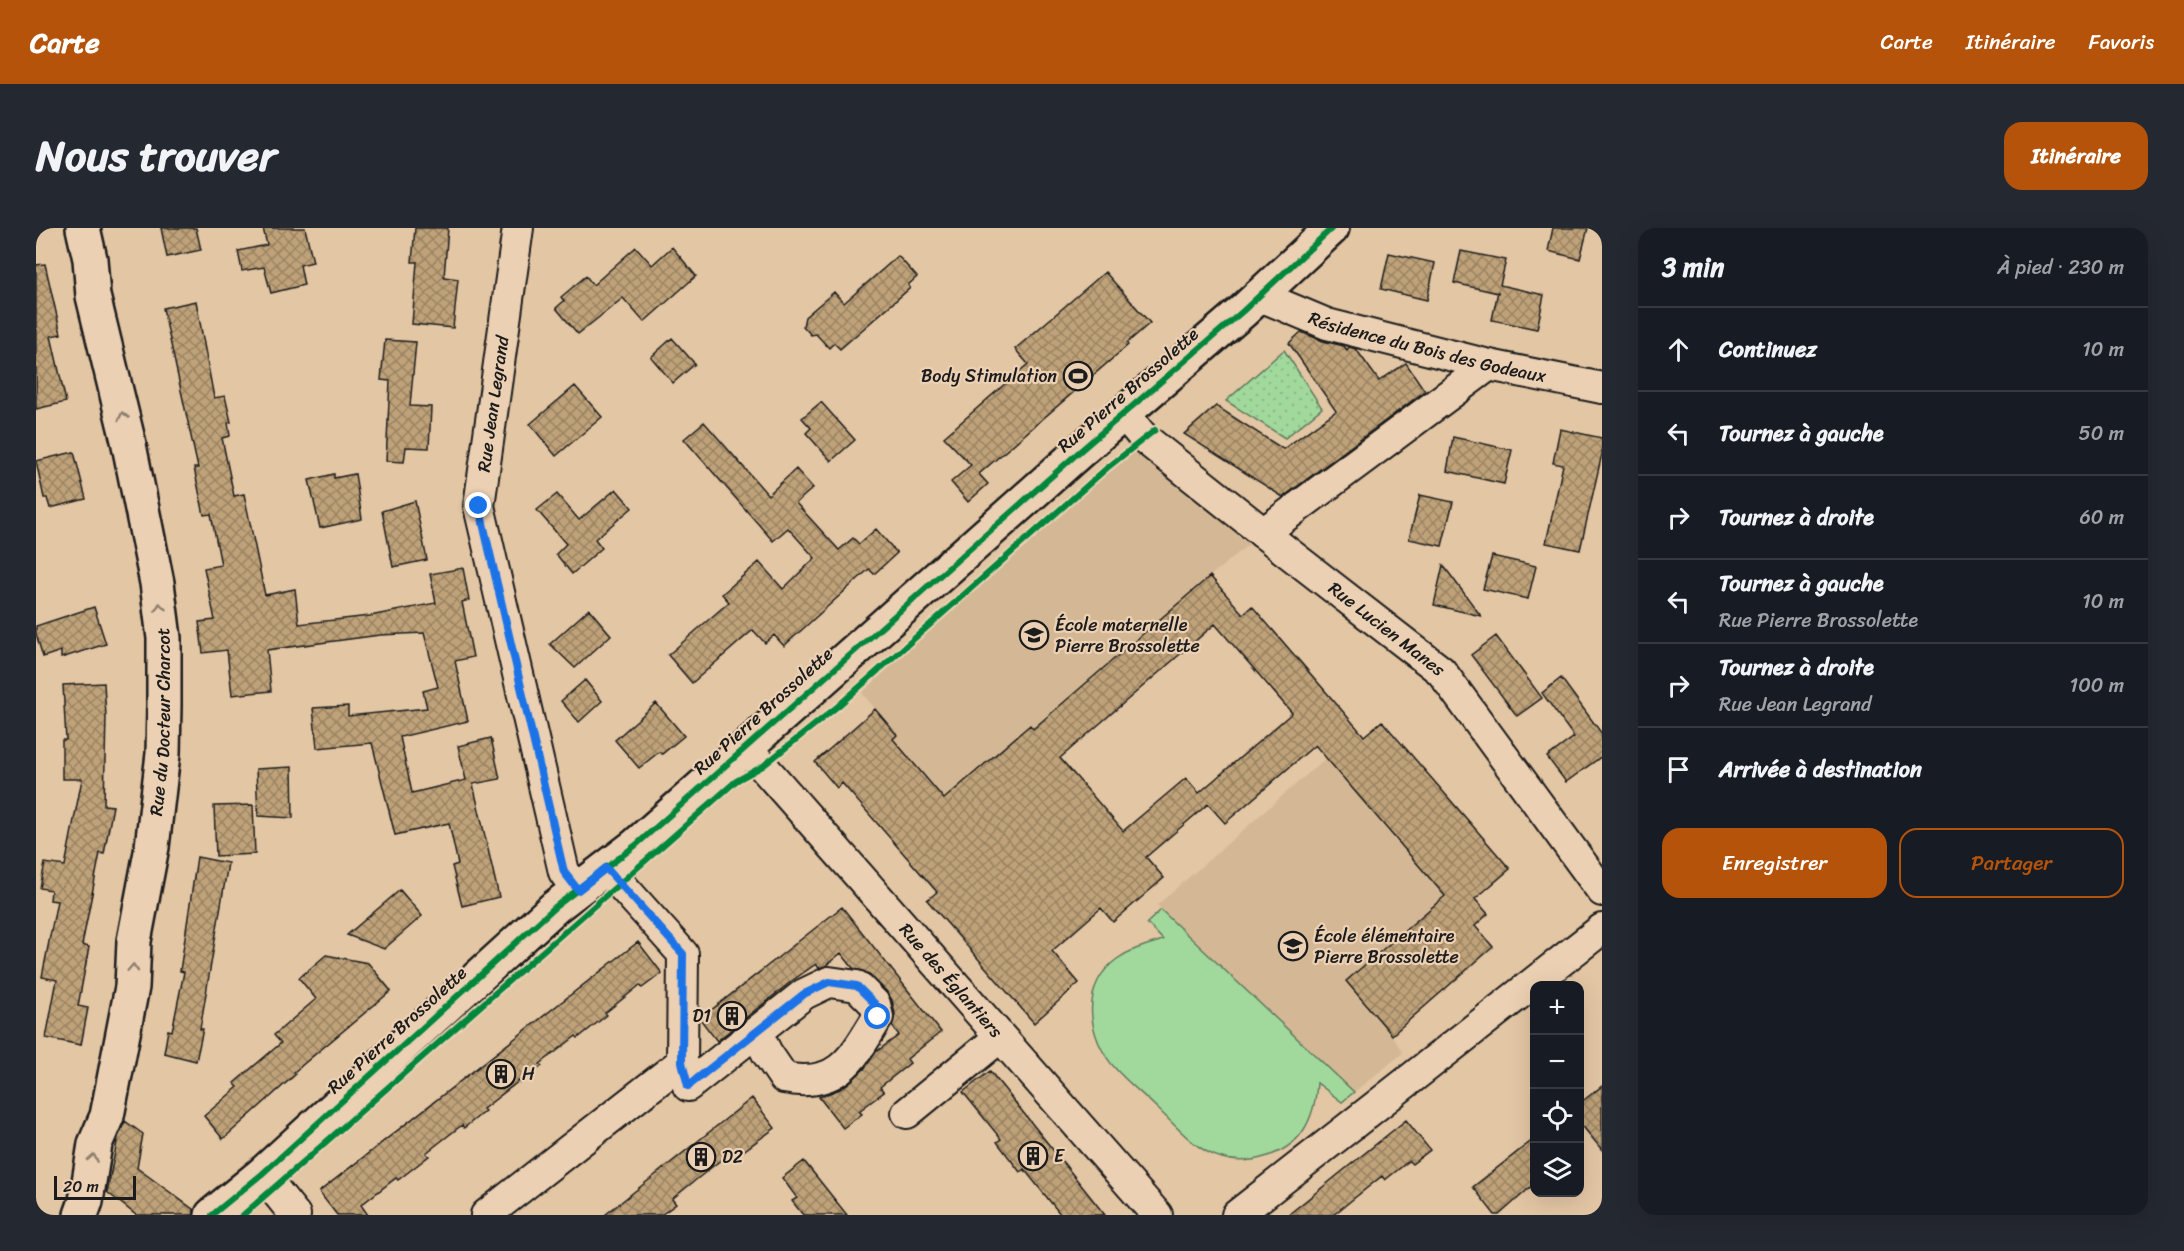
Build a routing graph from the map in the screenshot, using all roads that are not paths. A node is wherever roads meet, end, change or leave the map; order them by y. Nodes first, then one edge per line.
1 (83, 228) edge
2 (518, 228) edge
3 (1332, 228) edge
4 (1258, 295) junction
5 (1488, 365) junction
6 (1602, 388) edge
7 (1124, 414) junction
8 (1263, 532) junction
9 (745, 746) junction
10 (1592, 858) edge
11 (606, 868) junction
12 (578, 890) junction
13 (1602, 891) edge
14 (1602, 929) edge
15 (757, 1033) dead end
16 (1000, 1037) junction
17 (682, 1062) junction
18 (907, 1113) dead end
19 (262, 1174) junction
20 (81, 1215) edge
21 (212, 1215) edge
22 (295, 1215) edge
23 (486, 1215) edge
24 (1157, 1215) edge
25 (1237, 1215) edge

20 -> 1 street, Rue du Docteur Charcot
2 - 12 street, Rue Jean Legrand
3 - 4 street, Rue Pierre Brossolette
4 - 5 street, Résidence du Bois des Godeaux
4 - 7 street, Rue Pierre Brossolette
5 - 6 street, Résidence du Bois des Godeaux
5 - 8 street
7 - 8 street, Rue Lucien Manes
7 - 9 street, Rue Pierre Brossolette
8 - 10 street, Rue Lucien Manes
9 - 11 street, Rue Pierre Brossolette
9 - 16 street, Rue des Églantiers
10 - 13 street, Rue Lucien Manes
11 - 12 street, Rue Pierre Brossolette
11 - 17 street
12 - 19 street, Rue Pierre Brossolette
14 - 25 street
15 - 17 street
16 - 18 street
16 - 24 street, Rue des Églantiers
17 - 23 street
19 - 21 street, Rue Pierre Brossolette
19 - 22 street

